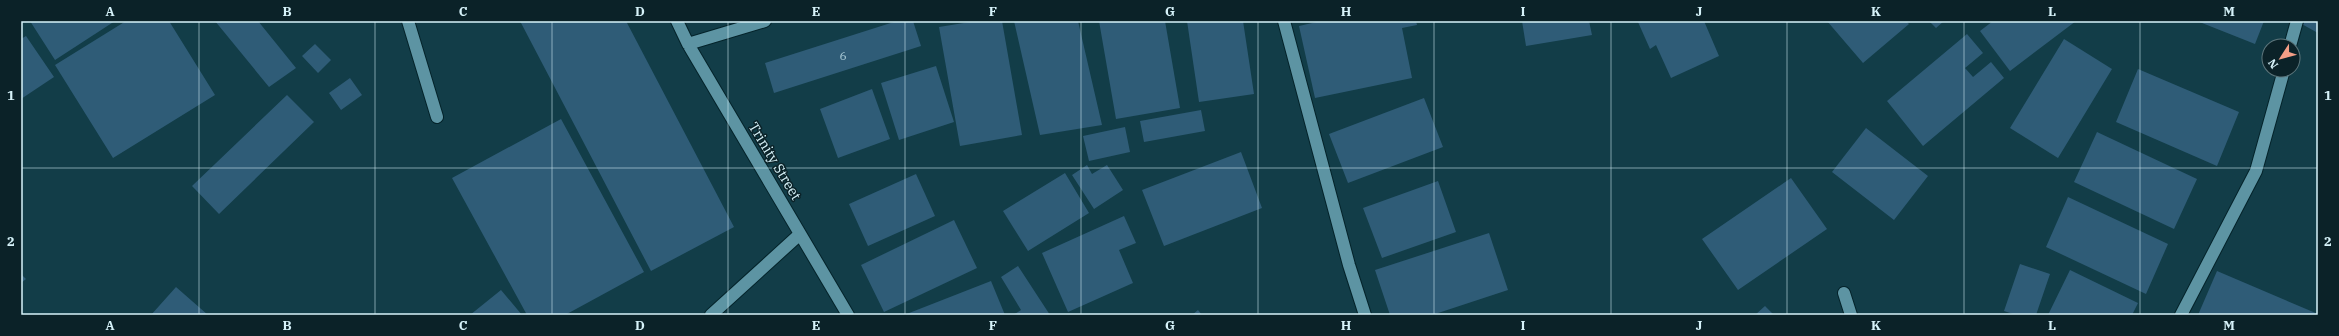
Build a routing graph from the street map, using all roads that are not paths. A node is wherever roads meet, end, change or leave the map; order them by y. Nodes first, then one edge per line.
1 (408, 21) edge
2 (677, 21) edge
3 (765, 21) edge
4 (1284, 21) edge
5 (2297, 21) edge
6 (2292, 38) edge
7 (688, 44) junction
8 (2282, 78) edge
9 (437, 117) dead end
10 (800, 234) junction
11 (1844, 293) dead end
12 (711, 315) edge
13 (848, 315) edge
14 (1365, 315) edge
15 (1851, 315) edge
16 (2181, 315) edge

1 - 9 street
2 - 7 street, Trinity Street
3 - 7 street
4 - 14 street
5 - 6 street
7 - 10 street, Trinity Street
8 - 16 street
10 - 12 street
10 - 13 street, Trinity Street
11 - 15 street

